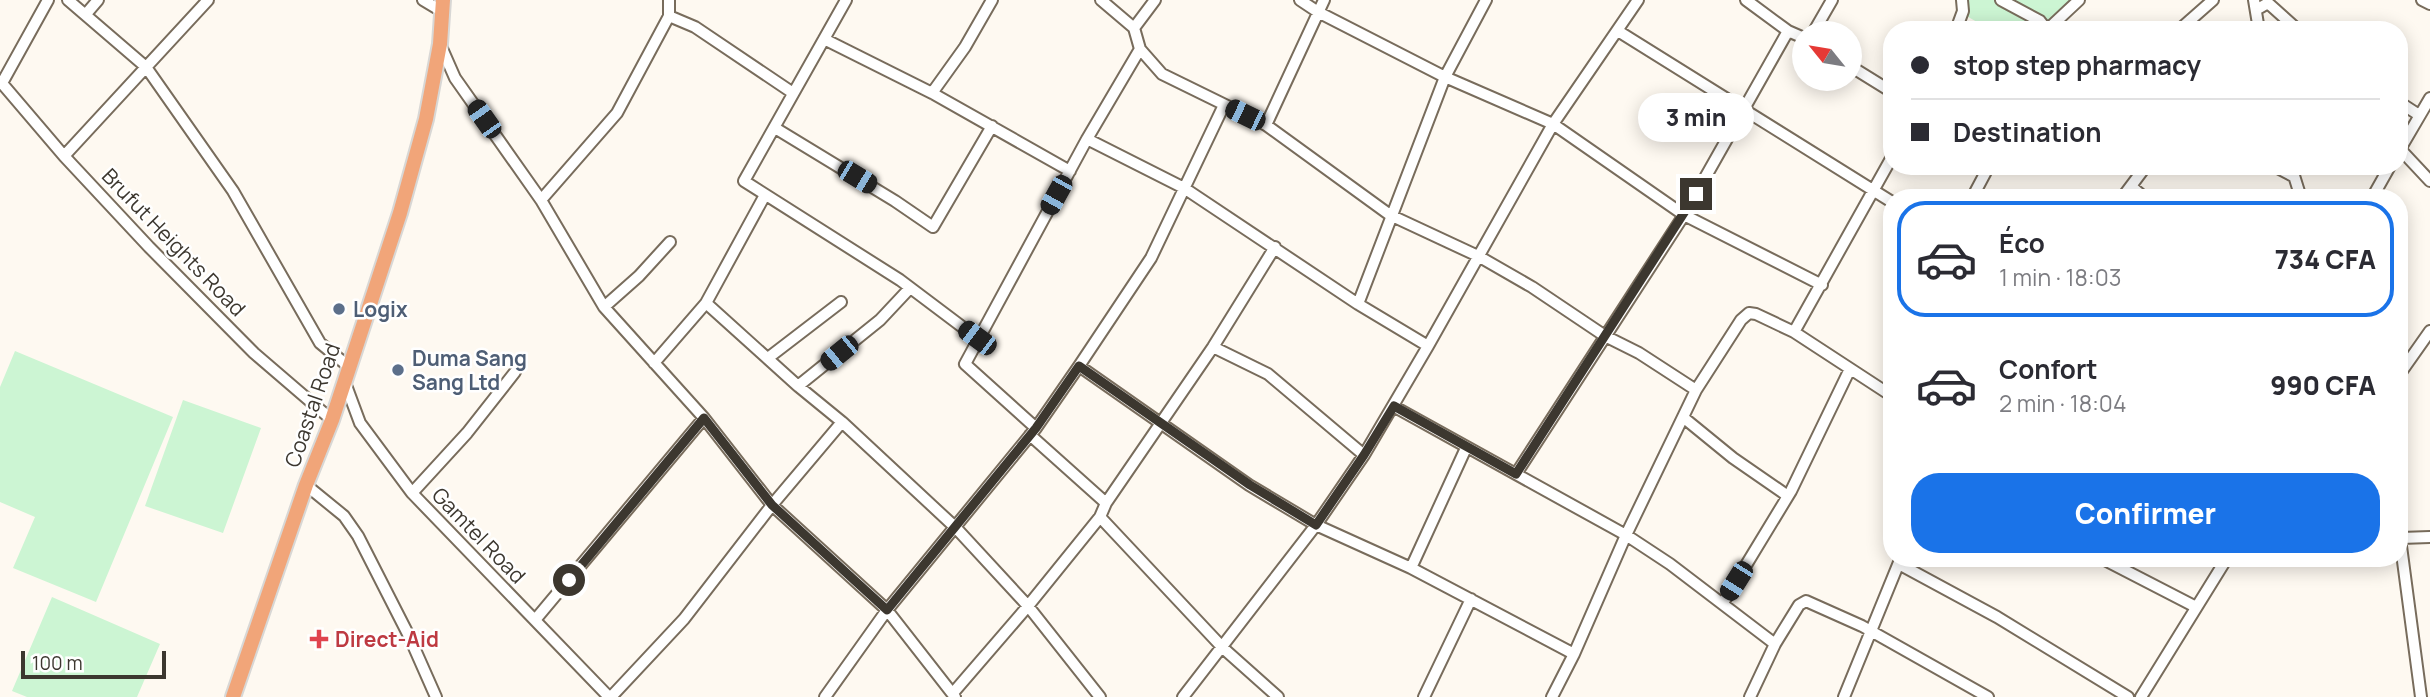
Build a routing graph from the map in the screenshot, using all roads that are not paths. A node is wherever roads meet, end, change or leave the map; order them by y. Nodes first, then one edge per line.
1 (48, 0) edge
2 (68, 0) edge
3 (98, 0) edge
4 (208, 0) edge
5 (423, 0) edge
6 (669, 0) edge
7 (846, 0) edge
8 (992, 0) edge
9 (1101, 0) edge
10 (1155, 0) edge
11 (1300, 0) edge
12 (1324, 0) edge
13 (1486, 0) edge
14 (1638, 0) edge
15 (1746, 0) edge
16 (1832, 0) edge
17 (1962, 0) edge
18 (2001, 0) edge
19 (2079, 0) edge
20 (2213, 0) edge
21 (2421, 0) edge
22 (2269, 2) edge
23 (2255, 5) edge
24 (2430, 5) edge
25 (443, 6) edge
26 (1318, 12) junction
27 (86, 15) junction
28 (670, 16) junction
29 (1820, 21) edge
30 (1959, 21) edge
31 (2040, 21) edge
32 (2057, 21) edge
33 (2189, 21) edge
34 (2289, 21) edge
35 (1134, 28) junction
36 (1618, 31) junction
37 (1788, 31) junction
38 (1792, 33) edge
39 (824, 39) junction
40 (440, 44) junction
41 (1140, 49) junction
42 (146, 67) junction
43 (1862, 73) edge
44 (1444, 77) junction
45 (1, 82) edge
46 (1883, 86) edge
47 (793, 93) junction
48 (932, 93) junction
49 (2430, 99) edge
50 (1224, 105) junction
51 (2408, 108) edge
52 (1744, 111) junction
53 (2419, 115) junction
54 (1553, 124) junction
55 (1266, 125) junction
56 (992, 126) junction
57 (775, 128) junction
58 (2408, 135) edge
59 (1087, 139) junction
60 (64, 156) junction
61 (2408, 158) edge
62 (1070, 171) junction
63 (1883, 173) edge
64 (2140, 175) edge
65 (2430, 181) edge
66 (2132, 187) joint
67 (1184, 188) junction
68 (2134, 189) edge
69 (1873, 190) junction
70 (765, 195) junction
71 (1883, 196) edge
72 (541, 200) junction
73 (1390, 215) junction
74 (1684, 215) junction
75 (670, 242) dead end
76 (1275, 247) junction
77 (1478, 256) junction
78 (1822, 285) junction
79 (910, 288) junction
80 (841, 302) dead end
81 (706, 303) junction
82 (1358, 304) junction
83 (604, 307) junction
84 (2430, 331) edge
85 (1794, 332) junction
86 (1605, 336) junction
87 (977, 338) junction
88 (1428, 346) junction
89 (1213, 347) junction
90 (768, 358) junction
91 (2408, 362) edge
92 (654, 363) junction
93 (1079, 366) junction
94 (1849, 370) junction
95 (515, 372) dead end
96 (346, 373) junction
97 (798, 386) junction
98 (1696, 390) junction
99 (1883, 391) edge
100 (1394, 406) junction
101 (704, 418) junction
102 (1684, 418) junction
103 (331, 420) junction
104 (842, 422) junction
105 (1160, 424) junction
106 (1033, 432) junction
107 (1466, 448) junction
108 (1364, 455) junction
109 (1516, 474) junction
110 (306, 485) junction
111 (412, 493) junction
112 (1788, 496) junction
113 (1106, 503) junction
114 (772, 505) junction
115 (1100, 517) junction
116 (1316, 525) junction
117 (956, 528) junction
118 (1626, 536) junction
119 (2408, 536) edge
120 (2430, 537) edge
121 (1898, 567) edge
122 (1910, 567) edge
123 (2118, 567) edge
124 (2221, 567) edge
125 (2404, 567) edge
126 (1411, 568) junction
127 (1471, 599) junction
128 (1723, 603) junction
129 (1028, 606) junction
130 (2196, 607) junction
131 (887, 610) junction
132 (535, 621) junction
133 (1872, 631) junction
134 (1775, 644) junction
135 (1223, 648) junction
136 (1574, 654) junction
137 (1972, 693) edge
138 (954, 695) edge
139 (233, 697) edge
140 (436, 697) edge
141 (610, 697) edge
142 (825, 697) edge
143 (1100, 697) edge
144 (1183, 697) edge
145 (1278, 697) edge
146 (1424, 697) edge
147 (1552, 697) edge
148 (1750, 697) edge
149 (1844, 697) edge
150 (1988, 697) edge
151 (2128, 697) edge
152 (2141, 697) edge
153 (2421, 697) edge

1 - 45 street
2 - 27 street
3 - 27 street
4 - 42 street
5 - 25 street
6 - 28 street
7 - 39 street
8 - 48 street
9 - 35 street
10 - 35 street
11 - 26 street
12 - 26 street
13 - 44 street
14 - 36 street
15 - 37 street
16 - 29 street
17 - 30 street
18 - 31 street
19 - 32 street
20 - 33 street
21 - 24 street
22 - 23 street
22 - 34 street
25 - 40 main road, Coastal Road
26 - 44 street
26 - 55 street
27 - 42 street
28 - 47 street
28 - 72 street
35 - 41 street
36 - 52 street
36 - 54 street
37 - 38 street
37 - 52 street
39 - 47 street
39 - 48 street
40 - 72 street
40 - 96 main road, Coastal Road
41 - 50 street
41 - 59 street
42 - 60 street
42 - 96 street
43 - 46 street
44 - 54 street
44 - 73 street
45 - 60 street, Brufut Heights Road
47 - 57 street
48 - 56 street
49 - 53 street
50 - 55 street
50 - 67 street
51 - 53 street
52 - 69 street
52 - 74 street
53 - 58 street
54 - 74 street
54 - 77 street
55 - 73 street
56 - 57 street
56 - 62 street
57 - 70 street
59 - 62 street
59 - 67 street
60 - 103 street, Brufut Heights Road
61 - 65 street
62 - 87 street
63 - 69 street
64 - 66 street
66 - 68 street
67 - 76 street
67 - 93 street
69 - 71 street
69 - 78 street
70 - 79 street
70 - 81 street
72 - 83 street
73 - 77 street
73 - 82 street
74 - 78 street
74 - 86 street
75 - 83 street
76 - 82 street
76 - 89 street
77 - 86 street
77 - 88 street
78 - 85 street
79 - 87 street
79 - 97 street
80 - 90 street
81 - 90 street
81 - 92 street
82 - 88 street
83 - 92 street
84 - 91 street
85 - 94 street
85 - 98 street
86 - 98 street
86 - 109 street
87 - 106 street
88 - 100 street
89 - 105 street
89 - 108 street
90 - 97 street
92 - 101 street
93 - 105 street
93 - 106 street
94 - 99 street
94 - 112 street
95 - 111 street
96 - 103 main road, Coastal Road
96 - 111 street, Gamtel Road
97 - 104 street
98 - 102 street
100 - 107 street
100 - 108 street
101 - 114 street
101 - 132 street
102 - 112 street
102 - 118 street
103 - 110 main road, Coastal Road
104 - 114 street
104 - 117 street
105 - 113 street
105 - 116 street
106 - 113 street
106 - 117 street
107 - 109 street
107 - 126 street
108 - 116 street
109 - 118 street
110 - 139 main road, Coastal Road
110 - 140 street
111 - 132 street, Gamtel Road
112 - 128 street
113 - 115 street
114 - 131 street
114 - 141 street
115 - 129 street
115 - 135 street
116 - 126 street
116 - 135 street
117 - 129 street
117 - 131 street
118 - 128 street
118 - 136 street
119 - 120 street
121 - 133 street
122 - 151 street
123 - 130 street
124 - 130 street
125 - 153 street
126 - 127 street
127 - 136 street
127 - 146 street
128 - 134 street
129 - 138 street
129 - 143 street
130 - 152 street
131 - 138 street
131 - 142 street
132 - 141 street, Gamtel Road
133 - 134 street
133 - 137 street
133 - 149 street
134 - 148 street
135 - 144 street
135 - 145 street
136 - 147 street
137 - 150 street

